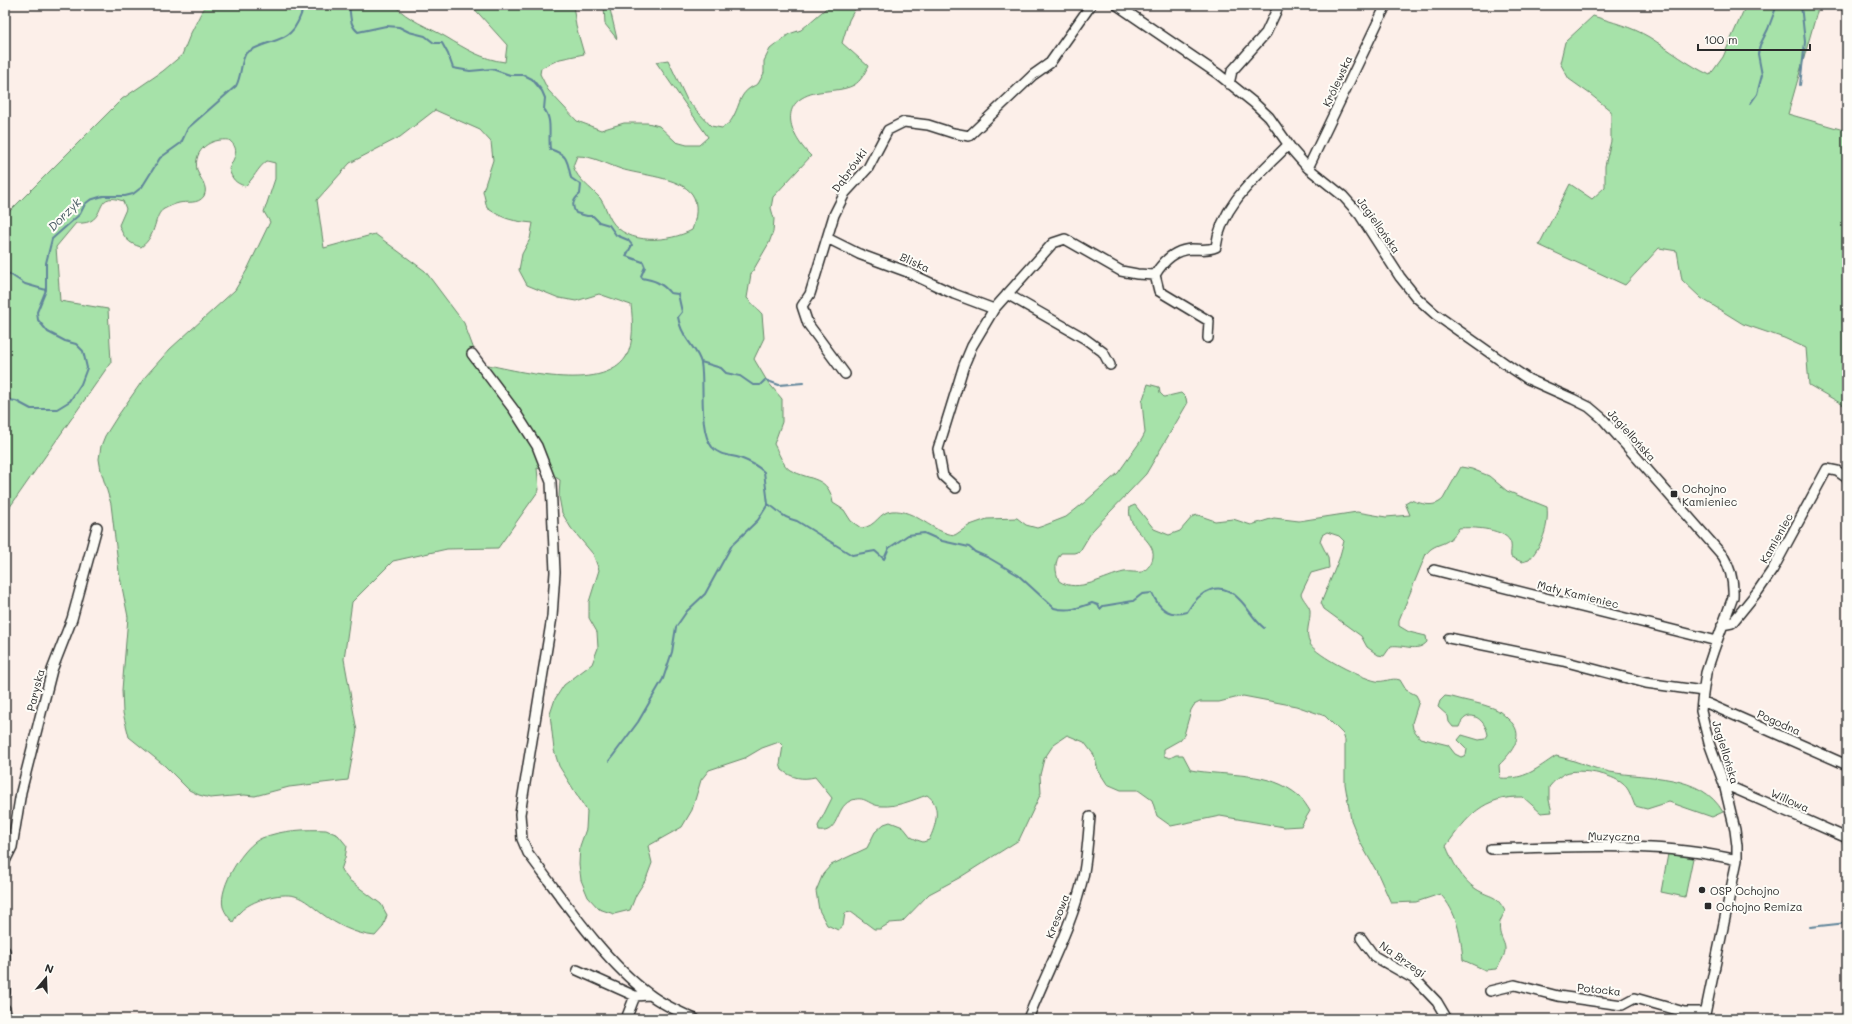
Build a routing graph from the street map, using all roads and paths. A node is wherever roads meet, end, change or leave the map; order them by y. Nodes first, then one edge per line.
1 (1091, 5) edge
2 (1117, 5) edge
3 (1279, 5) edge
4 (1386, 5) edge
5 (1229, 84) junction
6 (1288, 144) junction
7 (1308, 168) junction
8 (827, 238) junction
9 (1154, 275) junction
10 (1007, 294) junction
11 (994, 309) junction
12 (1208, 338) dead end
13 (472, 354) dead end
14 (1110, 365) dead end
15 (845, 374) dead end
16 (1847, 478) edge
17 (956, 488) dead end
18 (96, 527) dead end
19 (1434, 570) dead end
20 (1722, 625) junction
21 (1449, 638) dead end
22 (1717, 641) junction
23 (1703, 691) junction
24 (1702, 701) junction
25 (1847, 765) edge
26 (1724, 784) junction
27 (1090, 817) dead end
28 (1847, 838) edge
29 (1491, 849) dead end
30 (1737, 860) junction
31 (5, 861) edge
32 (1361, 938) dead end
33 (5, 951) edge
34 (577, 970) dead end
35 (1490, 991) dead end
36 (5, 993) edge
37 (649, 995) junction
38 (635, 996) junction
39 (5, 1009) edge
40 (1704, 1016) edge
41 (7, 1019) edge
42 (626, 1019) edge
43 (695, 1019) edge
44 (1028, 1019) edge
45 (1447, 1019) edge

1 - 8 street, Dąbrówki
2 - 5 street, Jagiellońska
3 - 5 street
4 - 7 street, Królewska
5 - 6 street, Jagiellońska
6 - 7 street, Jagiellońska
6 - 9 street
7 - 20 street, Jagiellońska
8 - 11 street, Bliska
8 - 15 street, Dąbrówki
9 - 10 street
9 - 12 street
10 - 11 street
10 - 14 street
11 - 17 street
13 - 37 street
16 - 20 street, Kamieniec
18 - 31 street, Paryska
19 - 22 street, Mały Kamieniec
20 - 22 street, Jagiellońska
21 - 23 street
22 - 23 street, Jagiellońska
23 - 24 street, Jagiellońska
24 - 25 street, Pogodna
24 - 26 street, Jagiellońska
26 - 28 street, Willowa
26 - 30 street, Jagiellońska
27 - 44 street, Kresowa
29 - 30 street, Muzyczna
30 - 40 street, Jagiellońska
32 - 45 street, Na Brzegi
33 - 36 street
34 - 38 street
35 - 40 street, Potocka
37 - 38 street
37 - 43 street
38 - 42 street
39 - 41 street

